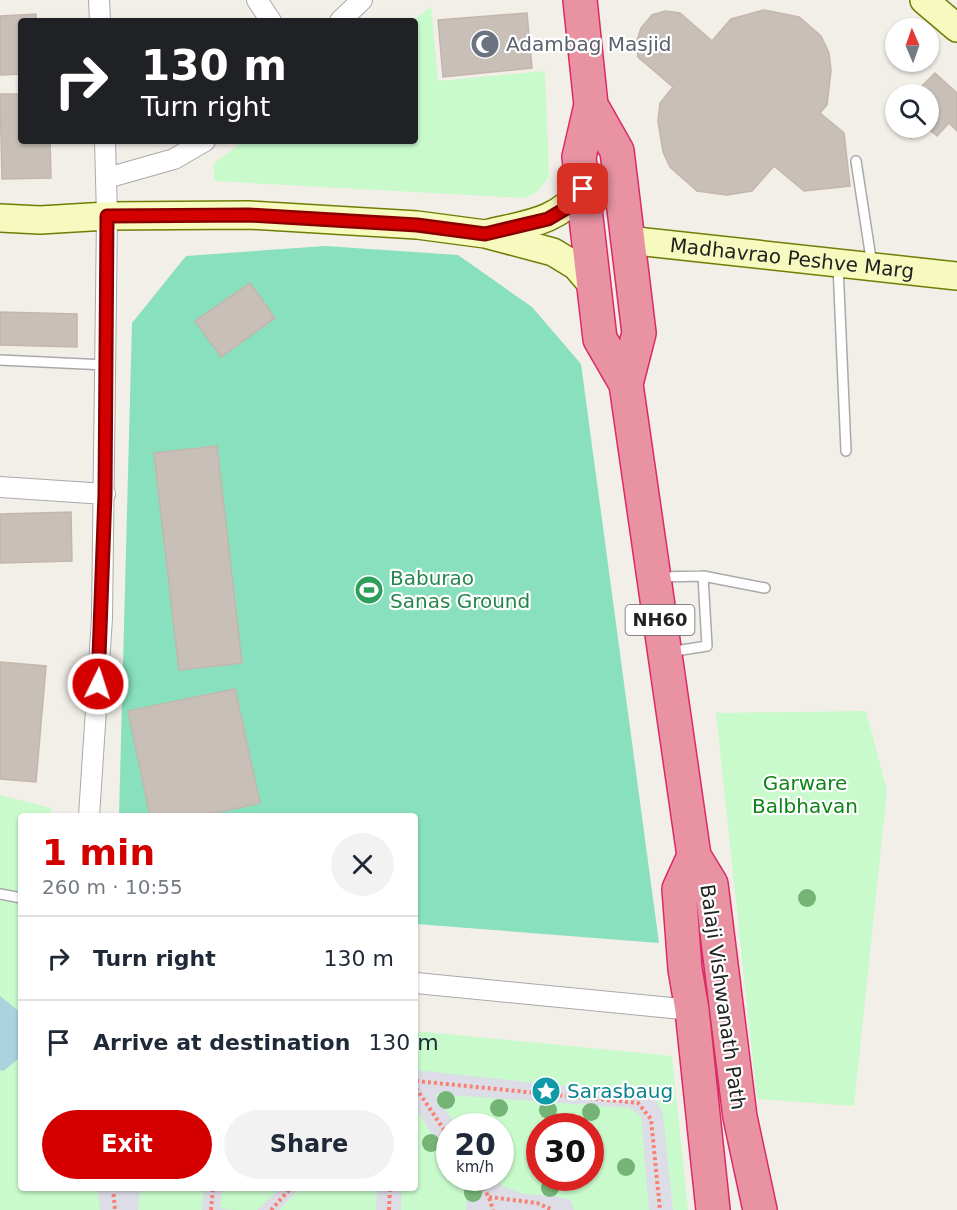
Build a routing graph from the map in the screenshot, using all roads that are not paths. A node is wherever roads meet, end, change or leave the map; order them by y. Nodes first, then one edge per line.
1 (99, 0) edge
2 (257, 0) edge
3 (362, 0) edge
4 (580, 0) edge
5 (924, 0) edge
6 (100, 18) edge
7 (269, 18) edge
8 (343, 18) edge
9 (957, 28) edge
10 (591, 105) junction
11 (105, 144) edge
12 (200, 144) edge
13 (856, 161) dead end
14 (107, 178) junction
15 (583, 189) junction
16 (107, 216) junction
17 (0, 218) edge
18 (485, 234) junction
19 (627, 240) junction
20 (838, 263) junction
21 (872, 267) junction
22 (957, 276) edge
23 (594, 287) junction
24 (0, 360) edge
25 (106, 365) junction
26 (626, 384) junction
27 (846, 451) dead end
28 (0, 487) edge
29 (105, 494) junction
30 (703, 576) junction
31 (655, 578) junction
32 (765, 588) dead end
33 (665, 652) junction
34 (90, 813) edge
35 (694, 856) junction
36 (0, 894) edge
37 (18, 897) edge
38 (418, 983) edge
39 (692, 1010) junction
40 (713, 1210) edge
41 (760, 1210) edge

1 - 6 street
2 - 7 street
3 - 8 street
4 - 10 highway, NH60
5 - 9 street
10 - 15 highway, NH60
10 - 19 highway, NH60
11 - 14 street
12 - 14 street
13 - 21 lane
14 - 16 street
15 - 18 street
15 - 23 highway, NH60
16 - 17 street
16 - 18 street
16 - 25 street
18 - 23 street
19 - 20 street, Madhavrao Peshve Marg
19 - 26 highway, NH60
20 - 21 street, Madhavrao Peshve Marg
20 - 27 lane
21 - 22 street, Madhavrao Peshve Marg
23 - 26 highway, NH60
24 - 25 lane
25 - 29 street
26 - 31 highway, NH60
28 - 29 street
29 - 34 street
30 - 31 lane
30 - 32 lane
30 - 33 lane
31 - 33 highway, NH60
33 - 35 highway, NH60
35 - 39 highway, Balaji Vishwanath Path
35 - 41 highway, Balaji Vishwanath Path / NH60
36 - 37 lane
38 - 39 street
39 - 40 highway, Balaji Vishwanath Path

